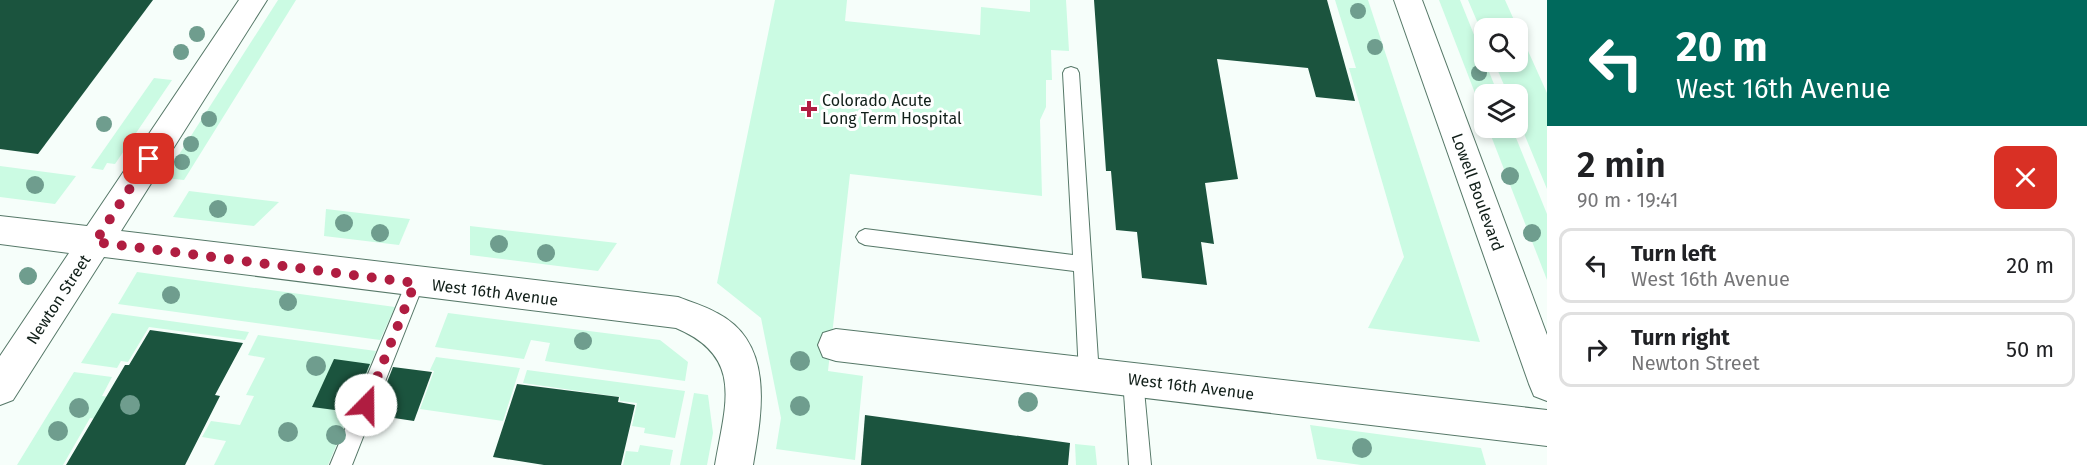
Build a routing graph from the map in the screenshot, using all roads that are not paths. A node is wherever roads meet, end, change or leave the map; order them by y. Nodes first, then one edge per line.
1 (254, 0) edge
2 (1408, 0) edge
3 (1071, 73) dead end
4 (0, 230) edge
5 (865, 237) dead end
6 (95, 242) junction
7 (1083, 264) junction
8 (415, 283) junction
9 (836, 345) dead end
10 (1089, 375) junction
11 (1133, 379) junction
12 (1547, 384) edge
13 (0, 388) edge
14 (1547, 428) edge
15 (341, 465) edge
16 (734, 465) edge
17 (1140, 465) edge

1 - 6 street, Newton Street
2 - 12 street, Lowell Boulevard
3 - 7 lane
4 - 6 street, West 16th Avenue
5 - 7 lane
6 - 8 street, West 16th Avenue
6 - 13 street, Newton Street
7 - 10 lane
8 - 15 lane
8 - 16 street, West 16th Avenue
9 - 10 street, West 16th Avenue
10 - 11 street, West 16th Avenue
11 - 14 street, West 16th Avenue
11 - 17 lane

